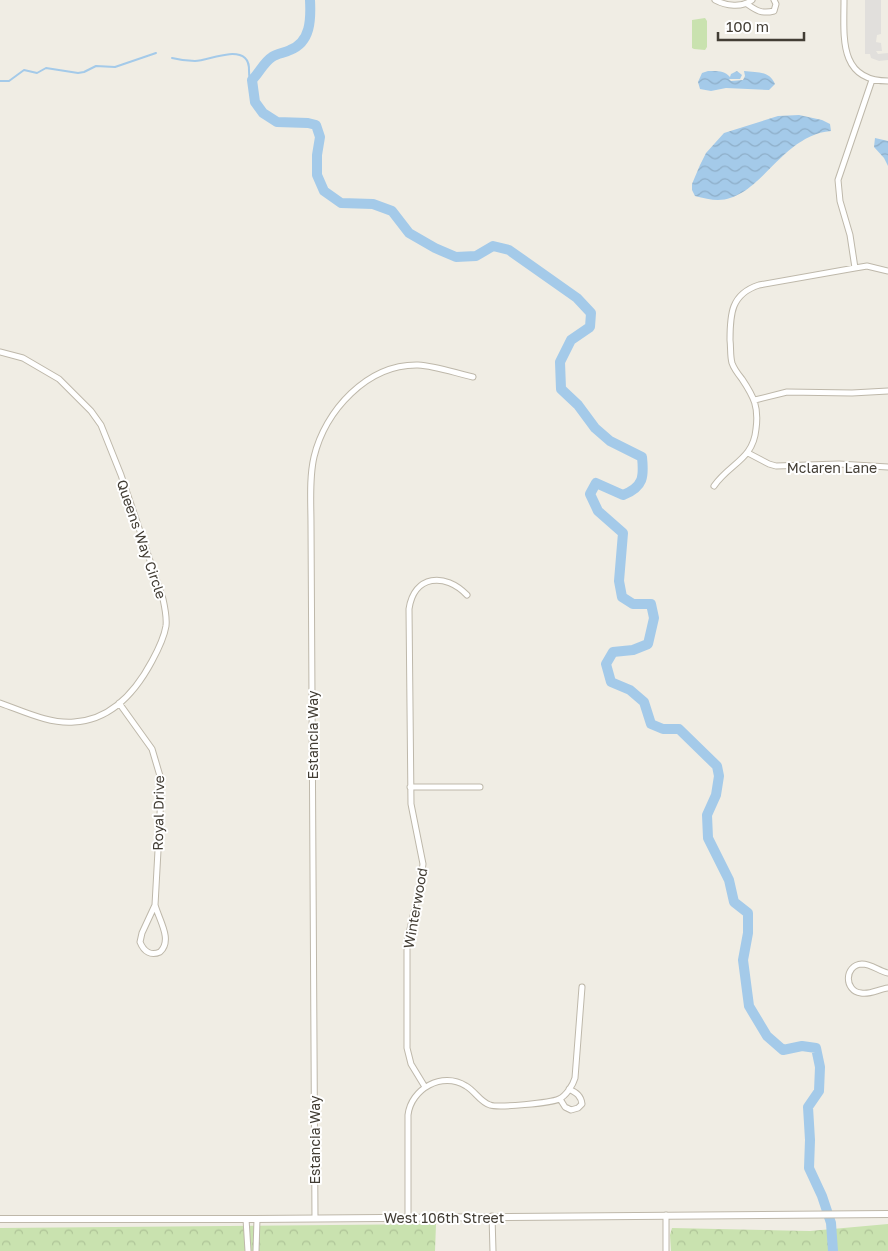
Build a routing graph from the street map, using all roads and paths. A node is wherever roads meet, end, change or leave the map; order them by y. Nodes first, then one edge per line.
1 (715, 0) edge
2 (774, 0) edge
3 (844, 0) edge
4 (750, 2) edge
5 (872, 80) junction
6 (888, 81) edge
7 (855, 268) junction
8 (888, 271) edge
9 (0, 352) edge
10 (473, 377) dead end
11 (888, 391) edge
12 (755, 400) junction
13 (748, 453) junction
14 (888, 467) edge
15 (714, 486) dead end
16 (467, 595) dead end
17 (0, 703) edge
18 (119, 704) junction
19 (410, 786) junction
20 (480, 787) dead end
21 (155, 905) junction
22 (888, 973) edge
23 (582, 987) dead end
24 (888, 988) edge
25 (425, 1087) junction
26 (570, 1089) junction
27 (560, 1099) junction
28 (888, 1214) edge
29 (666, 1215) junction
30 (492, 1216) junction
31 (408, 1217) junction
32 (315, 1218) junction
33 (0, 1219) edge
34 (246, 1219) junction
35 (257, 1219) junction
36 (248, 1251) edge
37 (256, 1251) edge
38 (492, 1251) edge
39 (666, 1251) edge

1 - 4 street
2 - 4 street
3 - 5 street
5 - 6 street
5 - 7 street
7 - 8 street
7 - 12 street
9 - 18 street, Queens Way Circle
10 - 32 street, Estancia Way
11 - 12 street
12 - 13 street
13 - 14 street, Mclaren Lane
13 - 15 street
16 - 19 street, Winterwood
17 - 18 street, Queens Way Circle
18 - 21 street, Royal Drive
19 - 20 street
19 - 25 street, Winterwood
21 - 21 street, Royal Drive
22 - 24 street
23 - 26 street
25 - 27 street
25 - 31 street
26 - 27 street
26 - 27 street
28 - 29 street, West 106th Street
29 - 30 street, West 106th Street
29 - 39 street
30 - 31 street, West 106th Street
30 - 38 street
31 - 32 street, West 106th Street
32 - 35 street, West 106th Street
33 - 34 street, West 106th Street
34 - 35 street, West 106th Street
34 - 36 street
35 - 37 street

